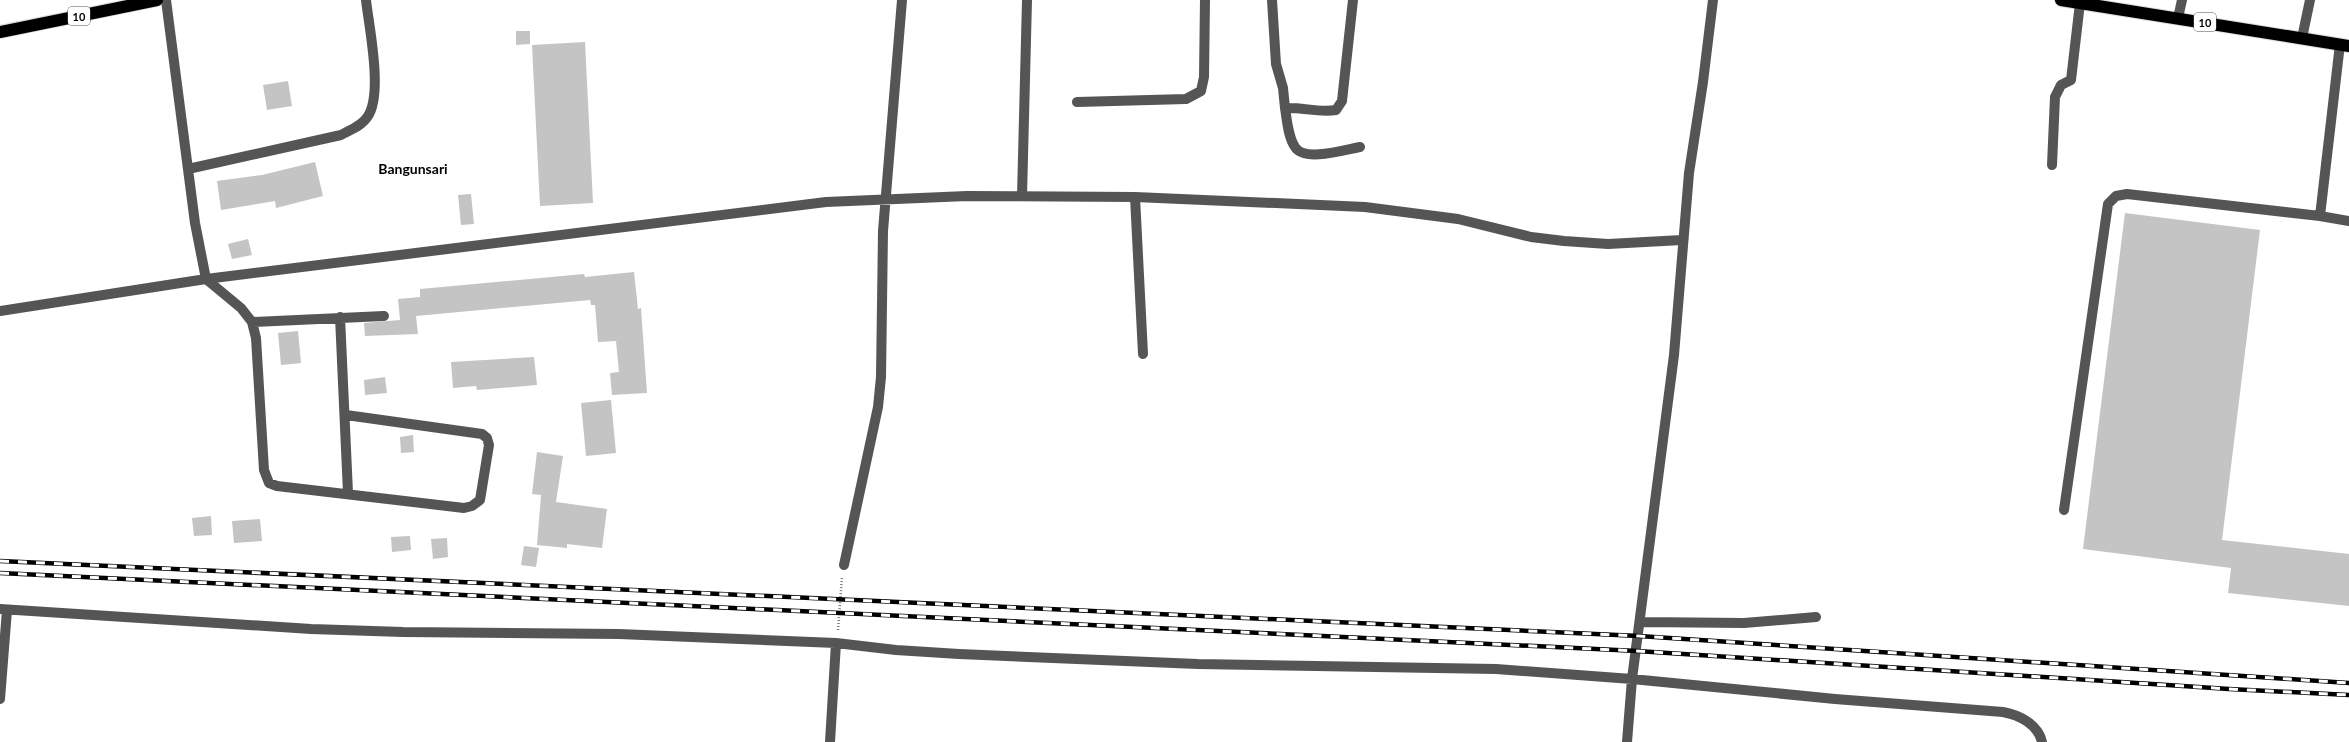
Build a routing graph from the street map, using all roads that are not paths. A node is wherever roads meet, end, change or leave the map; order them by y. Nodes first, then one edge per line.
1 (157, 0) edge
2 (166, 0) edge
3 (366, 0) edge
4 (902, 0) edge
5 (1027, 0) edge
6 (1205, 0) edge
7 (1272, 0) edge
8 (1353, 0) edge
9 (1713, 0) edge
10 (2061, 0) edge
11 (2182, 0) edge
12 (2310, 0) edge
13 (2080, 4) junction
14 (2103, 4) edge
15 (2178, 18) junction
16 (0, 32) edge
17 (2302, 38) junction
18 (2344, 45) edge
19 (1077, 102) dead end
20 (1285, 108) junction
21 (1360, 147) dead end
22 (2052, 165) dead end
23 (188, 169) junction
24 (1022, 196) junction
25 (1135, 197) junction
26 (885, 200) junction
27 (2320, 216) junction
28 (2349, 221) edge
29 (1682, 240) junction
30 (206, 279) junction
31 (0, 311) edge
32 (384, 316) dead end
33 (340, 318) junction
34 (252, 322) junction
35 (1143, 354) dead end
36 (346, 415) junction
37 (348, 493) junction
38 (2064, 510) dead end
39 (844, 565) road end
40 (4, 610) edge
41 (1816, 616) dead end
42 (1641, 622) junction
43 (836, 643) junction
44 (1632, 679) junction
45 (0, 699) edge
46 (830, 742) edge
47 (1627, 742) edge
48 (2042, 742) edge

1 - 16 highway, 10
2 - 23 street
3 - 23 street
4 - 26 street
5 - 24 street
6 - 19 street
7 - 20 street
8 - 20 street
9 - 29 street
10 - 13 highway, 10
11 - 15 street
12 - 17 street
13 - 14 highway, 10
13 - 22 street
14 - 15 highway, 10
15 - 17 highway, 10
17 - 18 highway, 10
18 - 27 street
20 - 21 street
23 - 30 street
24 - 25 street
24 - 26 street
25 - 29 street
25 - 35 street
26 - 30 street
26 - 39 street
27 - 28 street
27 - 38 street
29 - 42 street
30 - 31 street
30 - 34 street
32 - 33 street
33 - 34 street
33 - 36 street
34 - 37 street
36 - 37 street
36 - 37 street
40 - 43 street
40 - 45 street
41 - 42 street
42 - 44 street
43 - 44 street
43 - 46 street
44 - 47 street
44 - 48 street

